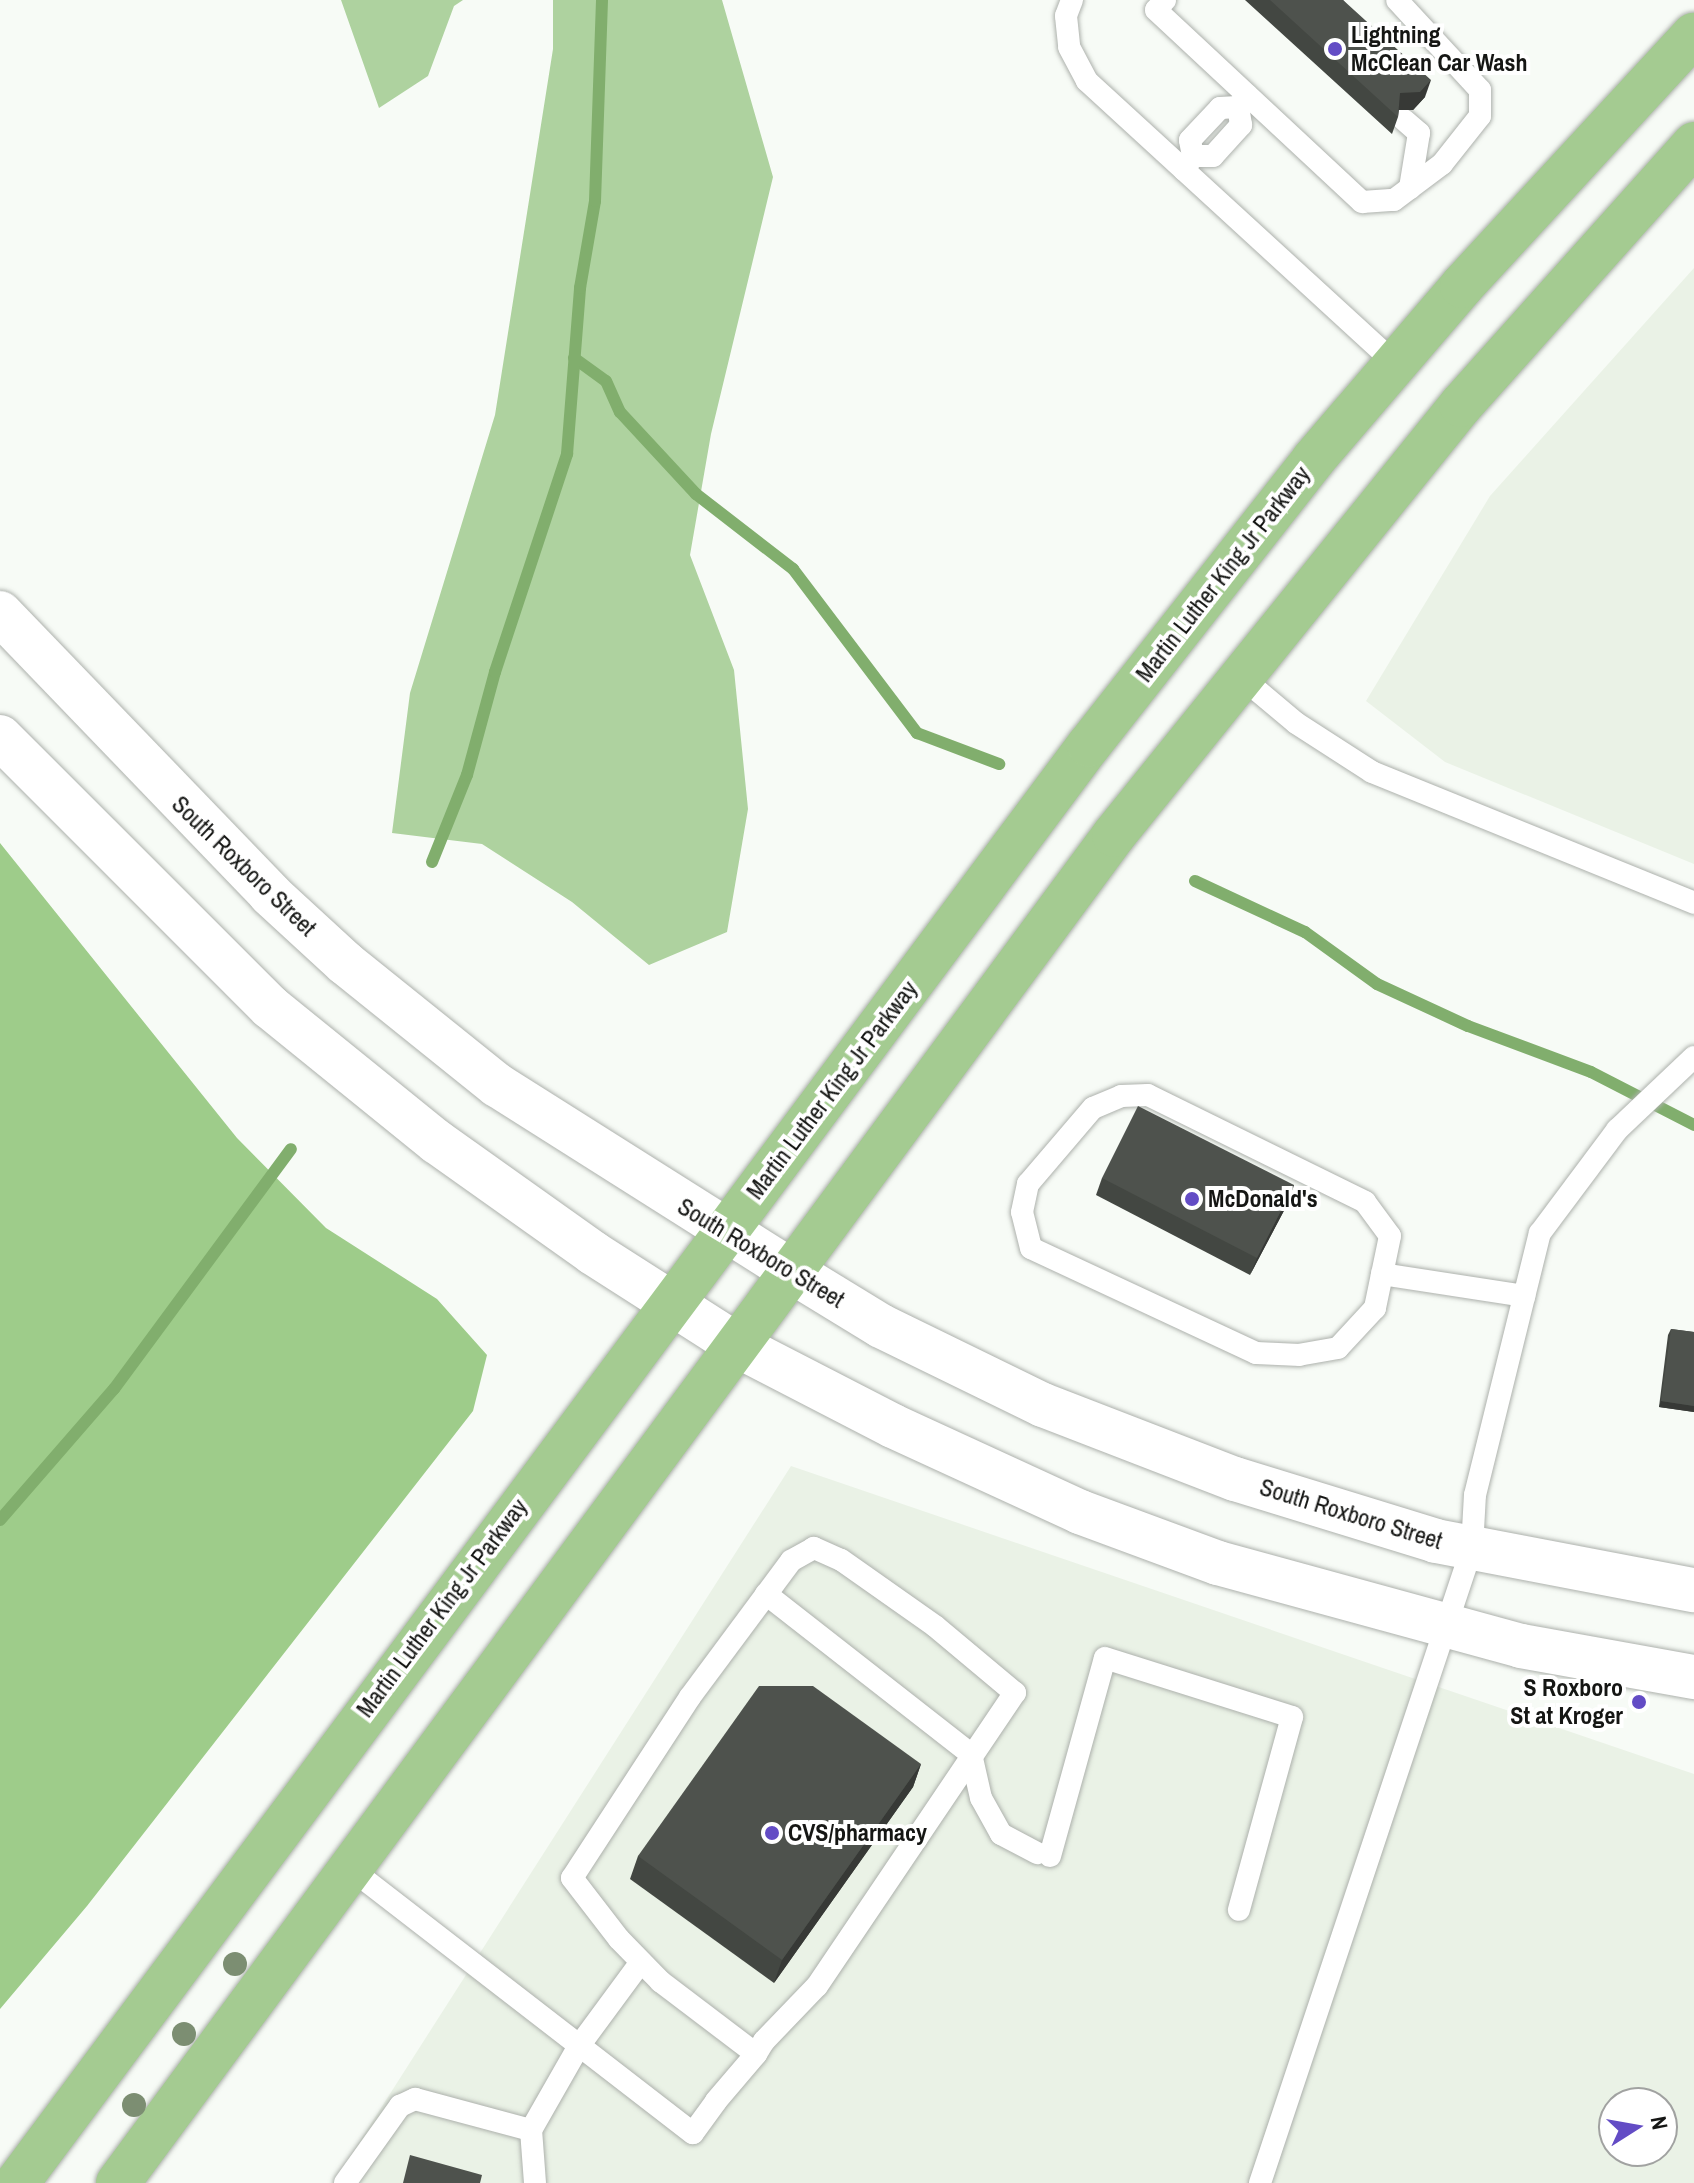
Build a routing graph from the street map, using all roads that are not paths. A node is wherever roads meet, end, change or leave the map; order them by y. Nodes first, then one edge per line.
1 (1072, 0) edge
2 (1165, 0) edge
3 (1397, 0) edge
4 (1694, 35) edge
5 (1243, 101) junction
6 (1404, 120) edge
7 (1694, 144) edge
8 (1189, 163) junction
9 (1410, 188) junction
10 (1396, 364) junction
11 (0, 613) edge
12 (1240, 676) junction
13 (0, 737) edge
14 (1694, 903) edge
15 (1694, 1057) edge
16 (725, 1233) junction
17 (791, 1271) junction
18 (1382, 1274) junction
19 (1524, 1296) junction
20 (670, 1305) junction
21 (740, 1347) junction
22 (1472, 1548) junction
23 (1694, 1590) edge
24 (766, 1594) junction
25 (1448, 1627) junction
26 (1694, 1677) edge
27 (971, 1754) junction
28 (351, 1869) junction
29 (1239, 1910) dead end
30 (641, 1962) junction
31 (579, 2046) junction
32 (756, 2054) junction
33 (531, 2130) junction
34 (17, 2183) edge
35 (118, 2183) edge
36 (345, 2183) edge
37 (535, 2183) edge
38 (1260, 2183) edge

1 - 8 lane
2 - 5 lane
3 - 9 lane
4 - 10 main road, Martin Luther King Jr Parkway
5 - 8 lane
5 - 9 lane
6 - 9 lane
7 - 12 main road
8 - 10 lane
10 - 16 main road, Martin Luther King Jr Parkway
11 - 16 street, South Roxboro Street
12 - 14 lane
12 - 17 main road
13 - 20 street
15 - 19 lane
16 - 17 street, South Roxboro Street
16 - 20 main road, Martin Luther King Jr Parkway
17 - 21 main road
17 - 22 street, South Roxboro Street
18 - 18 lane
18 - 19 lane
19 - 22 lane
20 - 21 street
20 - 34 main road, Martin Luther King Jr Parkway
21 - 25 street
21 - 28 main road
22 - 23 street, South Roxboro Street
22 - 25 lane
24 - 27 lane
24 - 27 lane
24 - 30 lane
25 - 26 street
25 - 38 lane
27 - 29 lane
27 - 32 lane
28 - 31 lane
28 - 35 main road
30 - 31 lane
30 - 32 lane
31 - 32 lane
31 - 33 lane
33 - 36 lane
33 - 37 lane

